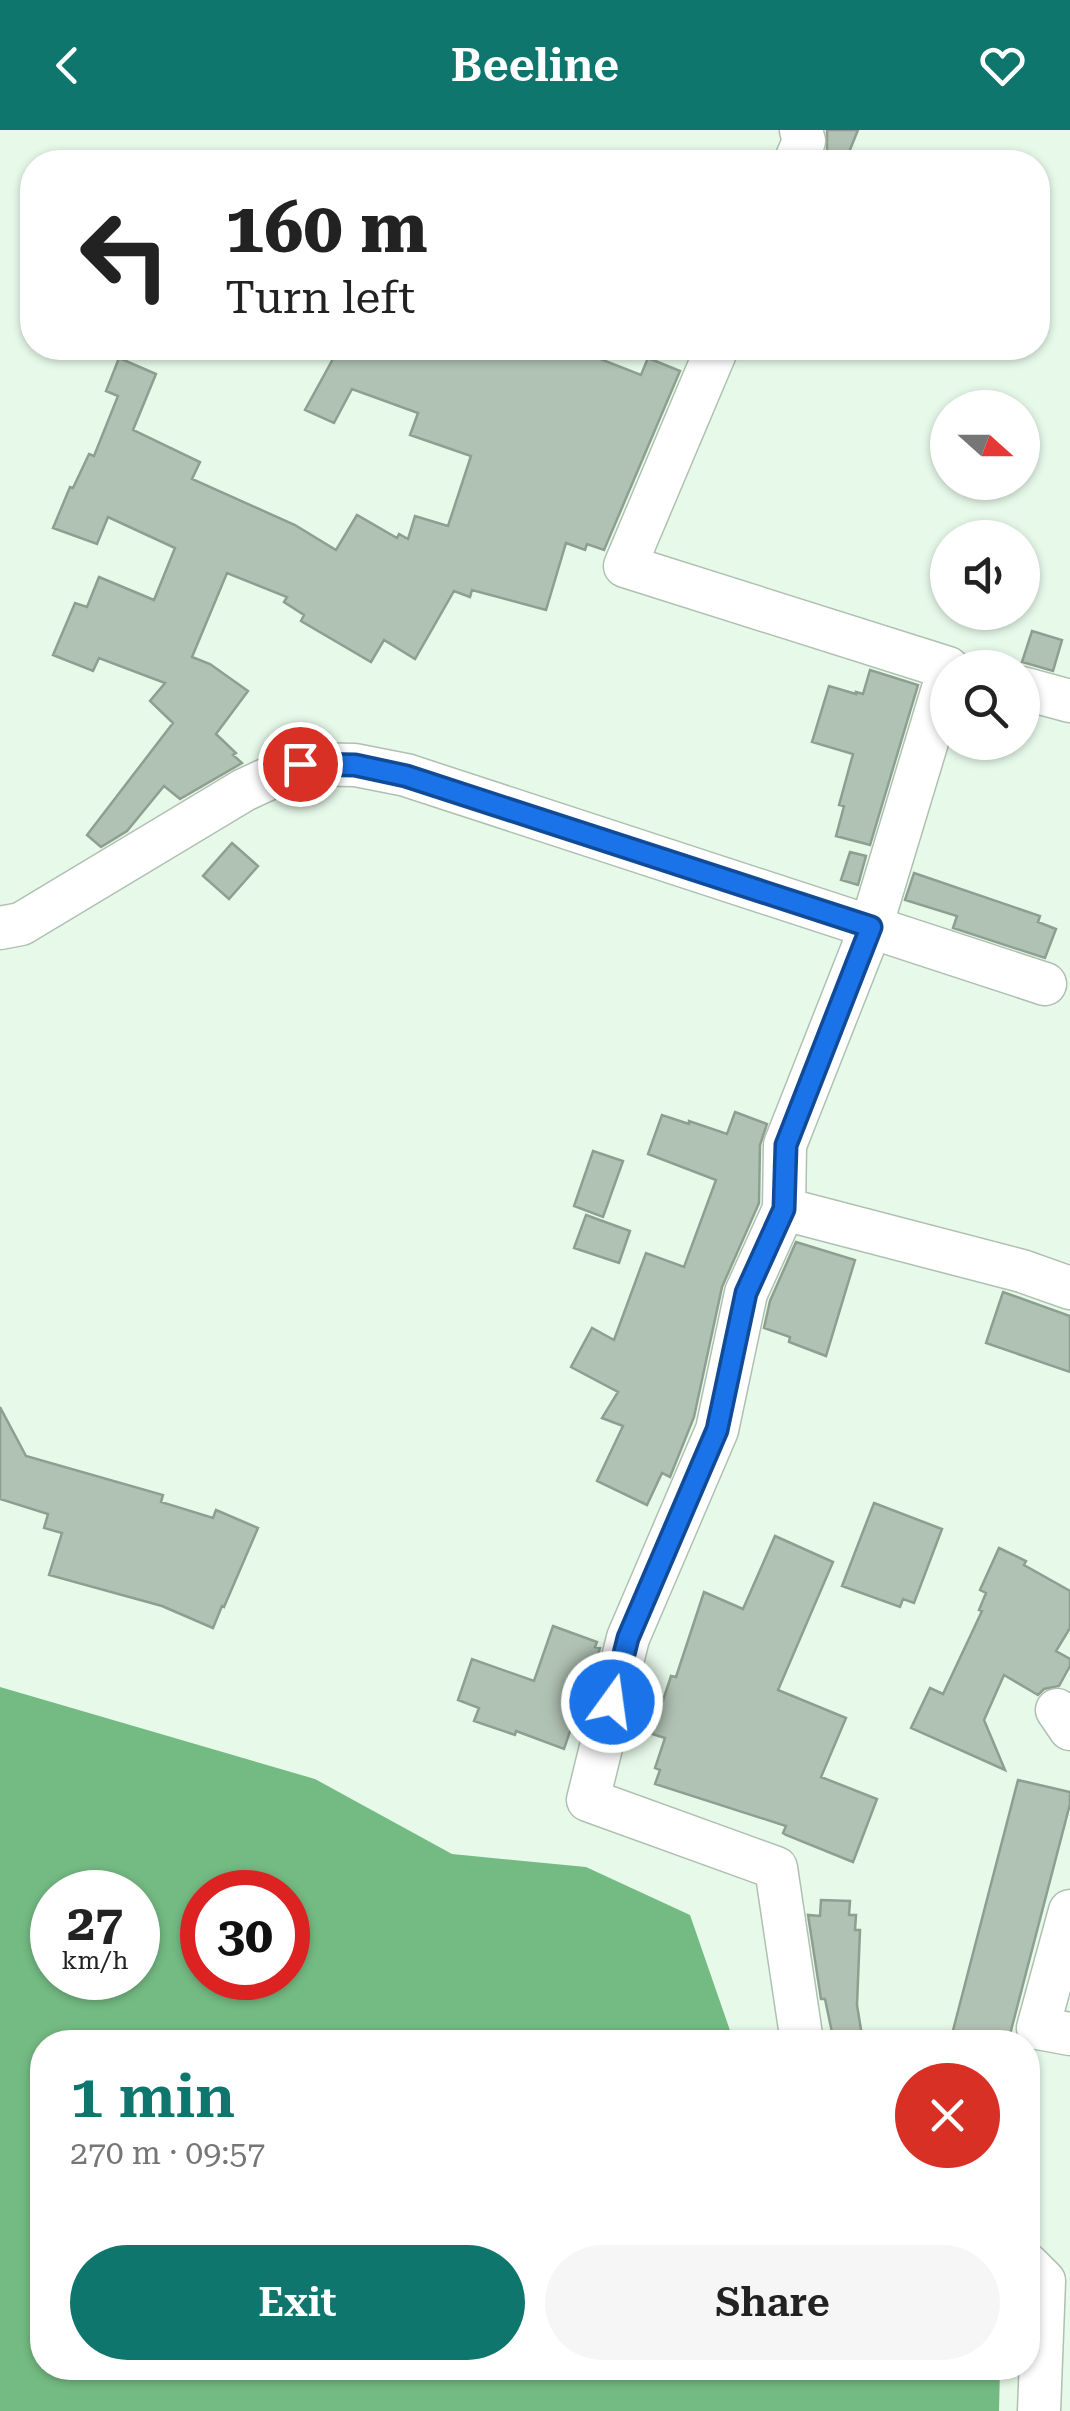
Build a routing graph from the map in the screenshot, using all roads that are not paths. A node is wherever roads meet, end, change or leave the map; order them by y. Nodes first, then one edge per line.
1 (712, 360) edge
2 (930, 664) edge
3 (1040, 693) edge
4 (1070, 701) edge
5 (930, 730) edge
6 (871, 927) junction
7 (0, 928) edge
8 (1045, 984) dead end
9 (784, 1209) junction
10 (1070, 1288) edge
11 (1070, 1911) edge
12 (800, 2030) edge
13 (1070, 2034) edge
14 (1047, 2280) edge
15 (1039, 2411) edge

1 - 2 street
3 - 4 street
5 - 6 street
6 - 7 street
6 - 8 street
6 - 9 street
9 - 10 street
9 - 12 street
11 - 13 street
14 - 15 street

